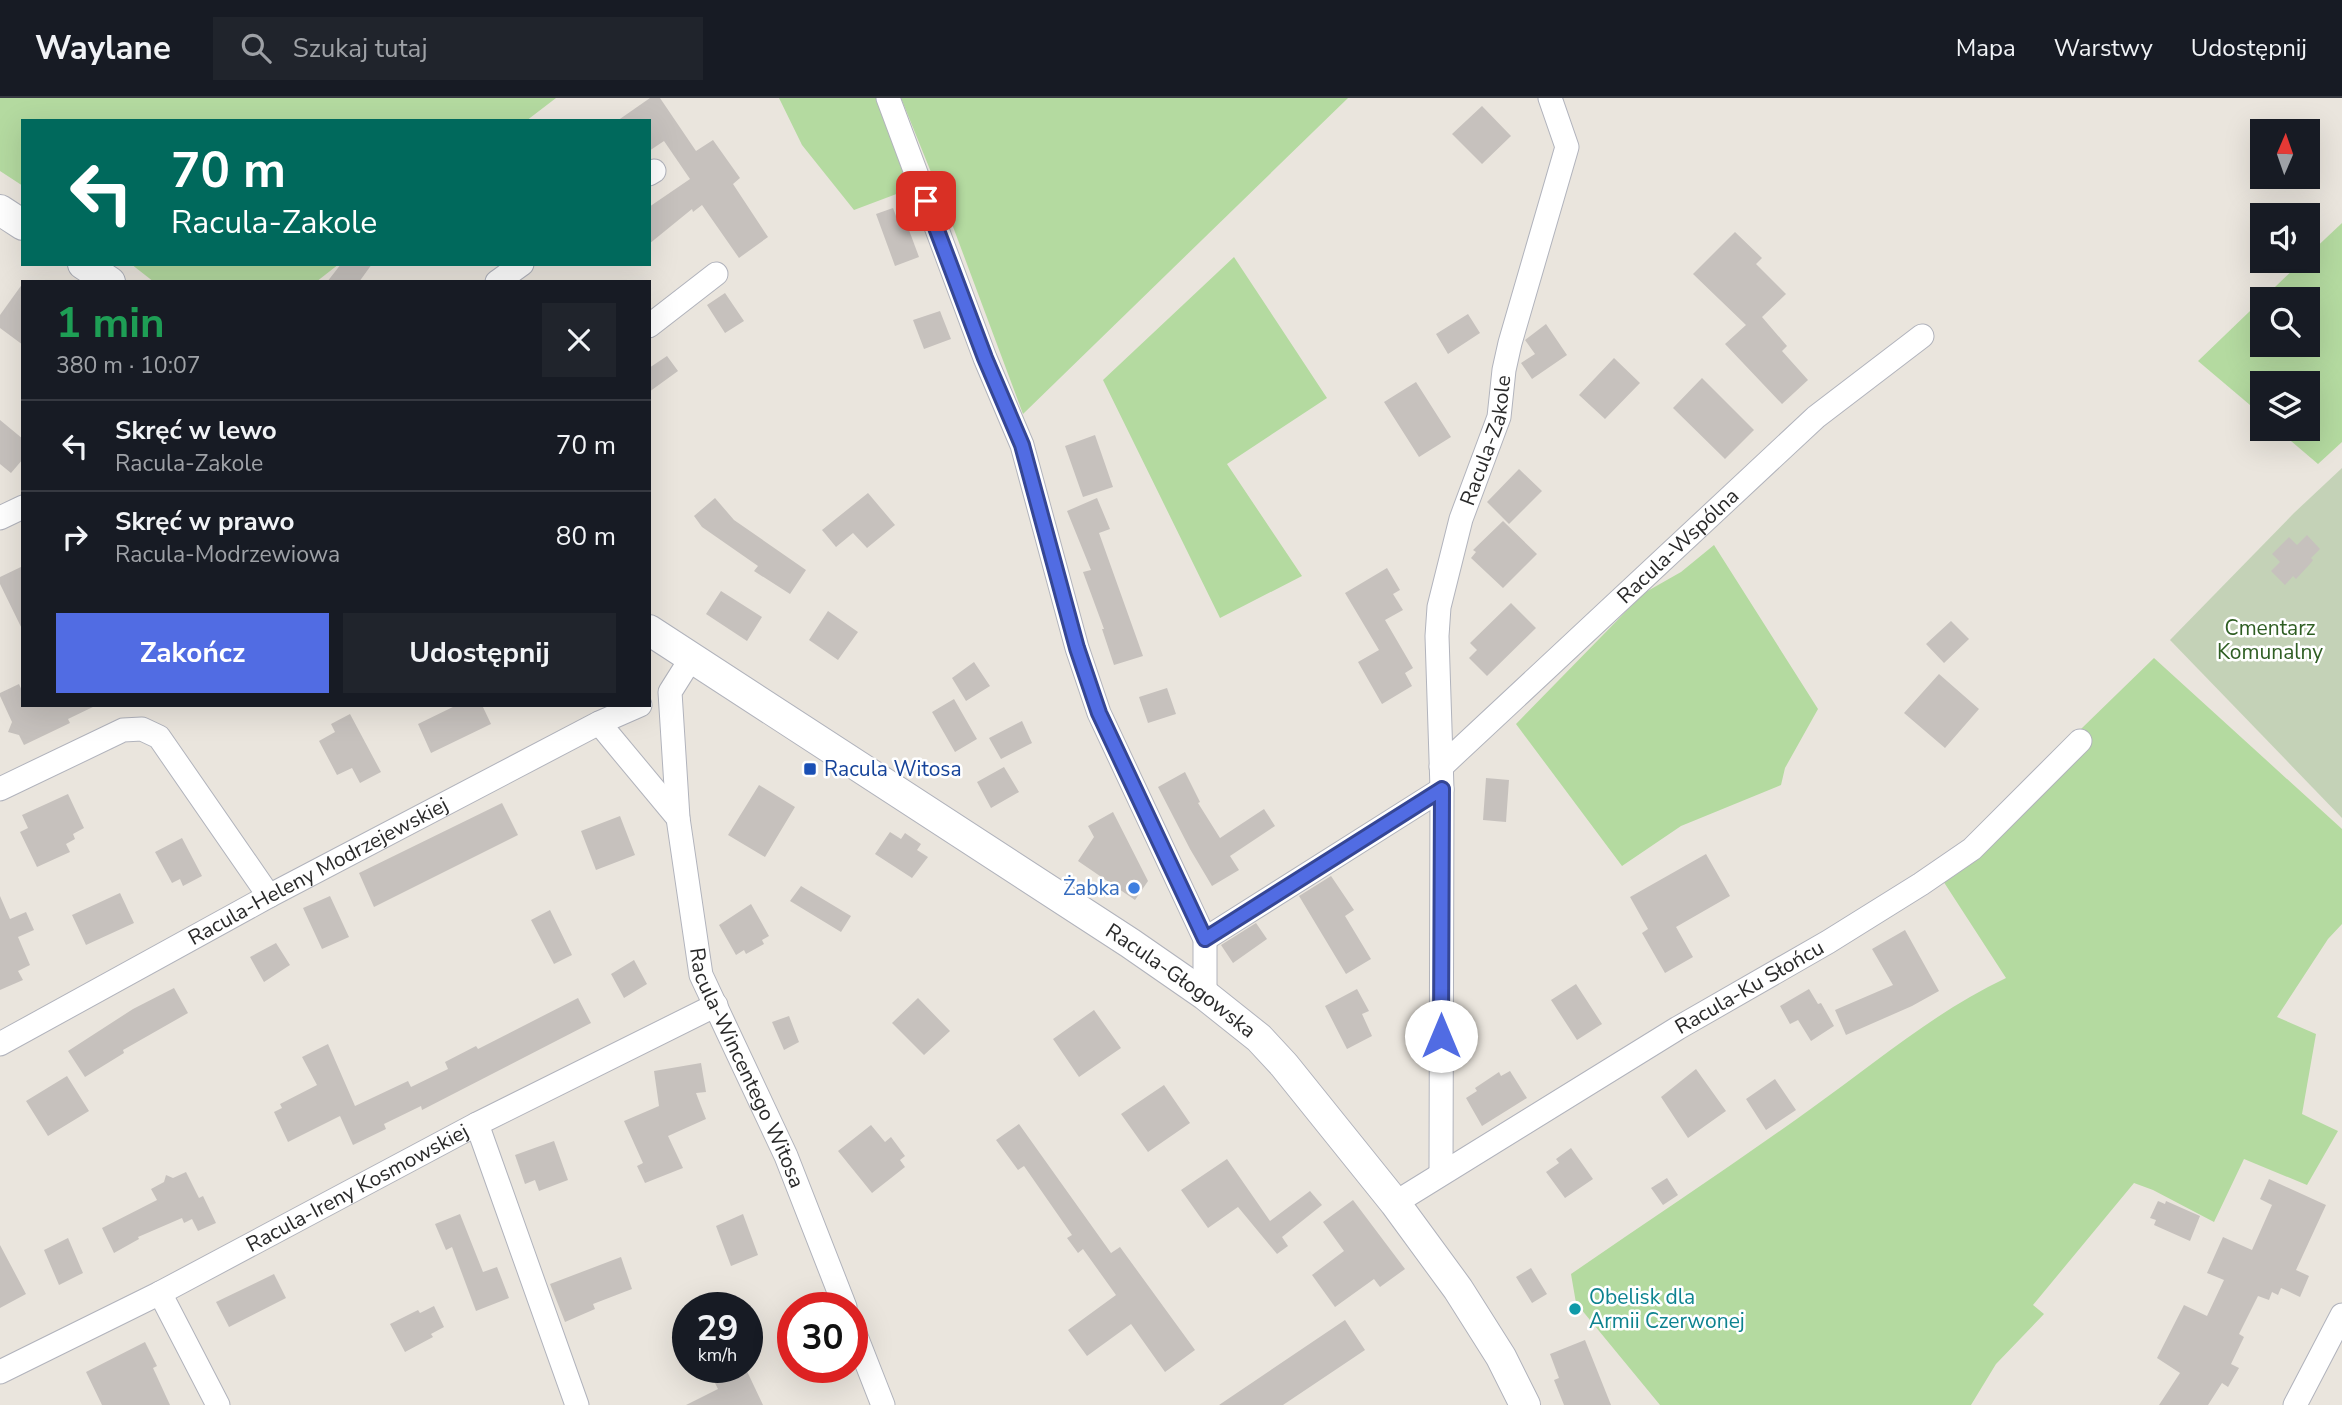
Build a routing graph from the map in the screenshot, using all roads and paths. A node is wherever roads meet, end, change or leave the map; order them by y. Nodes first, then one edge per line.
1 (888, 98) edge
2 (1550, 98) edge
3 (0, 211) edge
4 (21, 224) edge
5 (86, 266) edge
6 (519, 266) edge
7 (716, 274) dead end
8 (107, 280) edge
9 (500, 280) edge
10 (651, 324) edge
11 (1922, 336) dead end
12 (651, 631) edge
13 (692, 657) junction
14 (659, 697) edge
15 (635, 707) edge
16 (599, 723) junction
17 (2080, 741) dead end
18 (1441, 778) junction
19 (0, 789) edge
20 (678, 818) junction
21 (268, 896) junction
22 (1205, 939) junction
23 (1205, 995) junction
24 (716, 1004) junction
25 (0, 1044) edge
26 (477, 1124) junction
27 (1441, 1174) junction
28 (1395, 1203) junction
29 (839, 1292) edge
30 (160, 1293) junction
31 (2342, 1315) edge
32 (868, 1369) edge
33 (0, 1372) edge
34 (881, 1404) edge
35 (218, 1405) edge
36 (577, 1405) edge
37 (1525, 1405) edge
38 (2295, 1405) edge

1 - 22 street
2 - 18 street, Racula-Zakole
3 - 4 street
5 - 8 street
6 - 9 street
7 - 10 street
11 - 18 street, Racula-Wspólna
12 - 13 street, Racula-Głogowska
13 - 14 street, Racula-Wincentego Witosa
13 - 23 street, Racula-Głogowska
14 - 20 street, Racula-Wincentego Witosa
15 - 16 street, Racula-Heleny Modrzejewskiej
16 - 20 street
16 - 21 street, Racula-Heleny Modrzejewskiej
17 - 27 street, Racula-Ku Słońcu
18 - 22 street
18 - 27 street, Racula-Zakole
19 - 21 street
20 - 24 street, Racula-Wincentego Witosa
21 - 25 street, Racula-Heleny Modrzejewskiej
22 - 23 street
23 - 28 street, Racula-Głogowska
24 - 26 street, Racula-Ireny Kosmowskiej
24 - 29 street, Racula-Wincentego Witosa
26 - 30 street, Racula-Ireny Kosmowskiej
26 - 36 street
27 - 28 street, Racula-Ku Słońcu
28 - 37 street, Racula-Głogowska
30 - 33 street, Racula-Ireny Kosmowskiej
30 - 35 street
31 - 38 street
32 - 34 street

